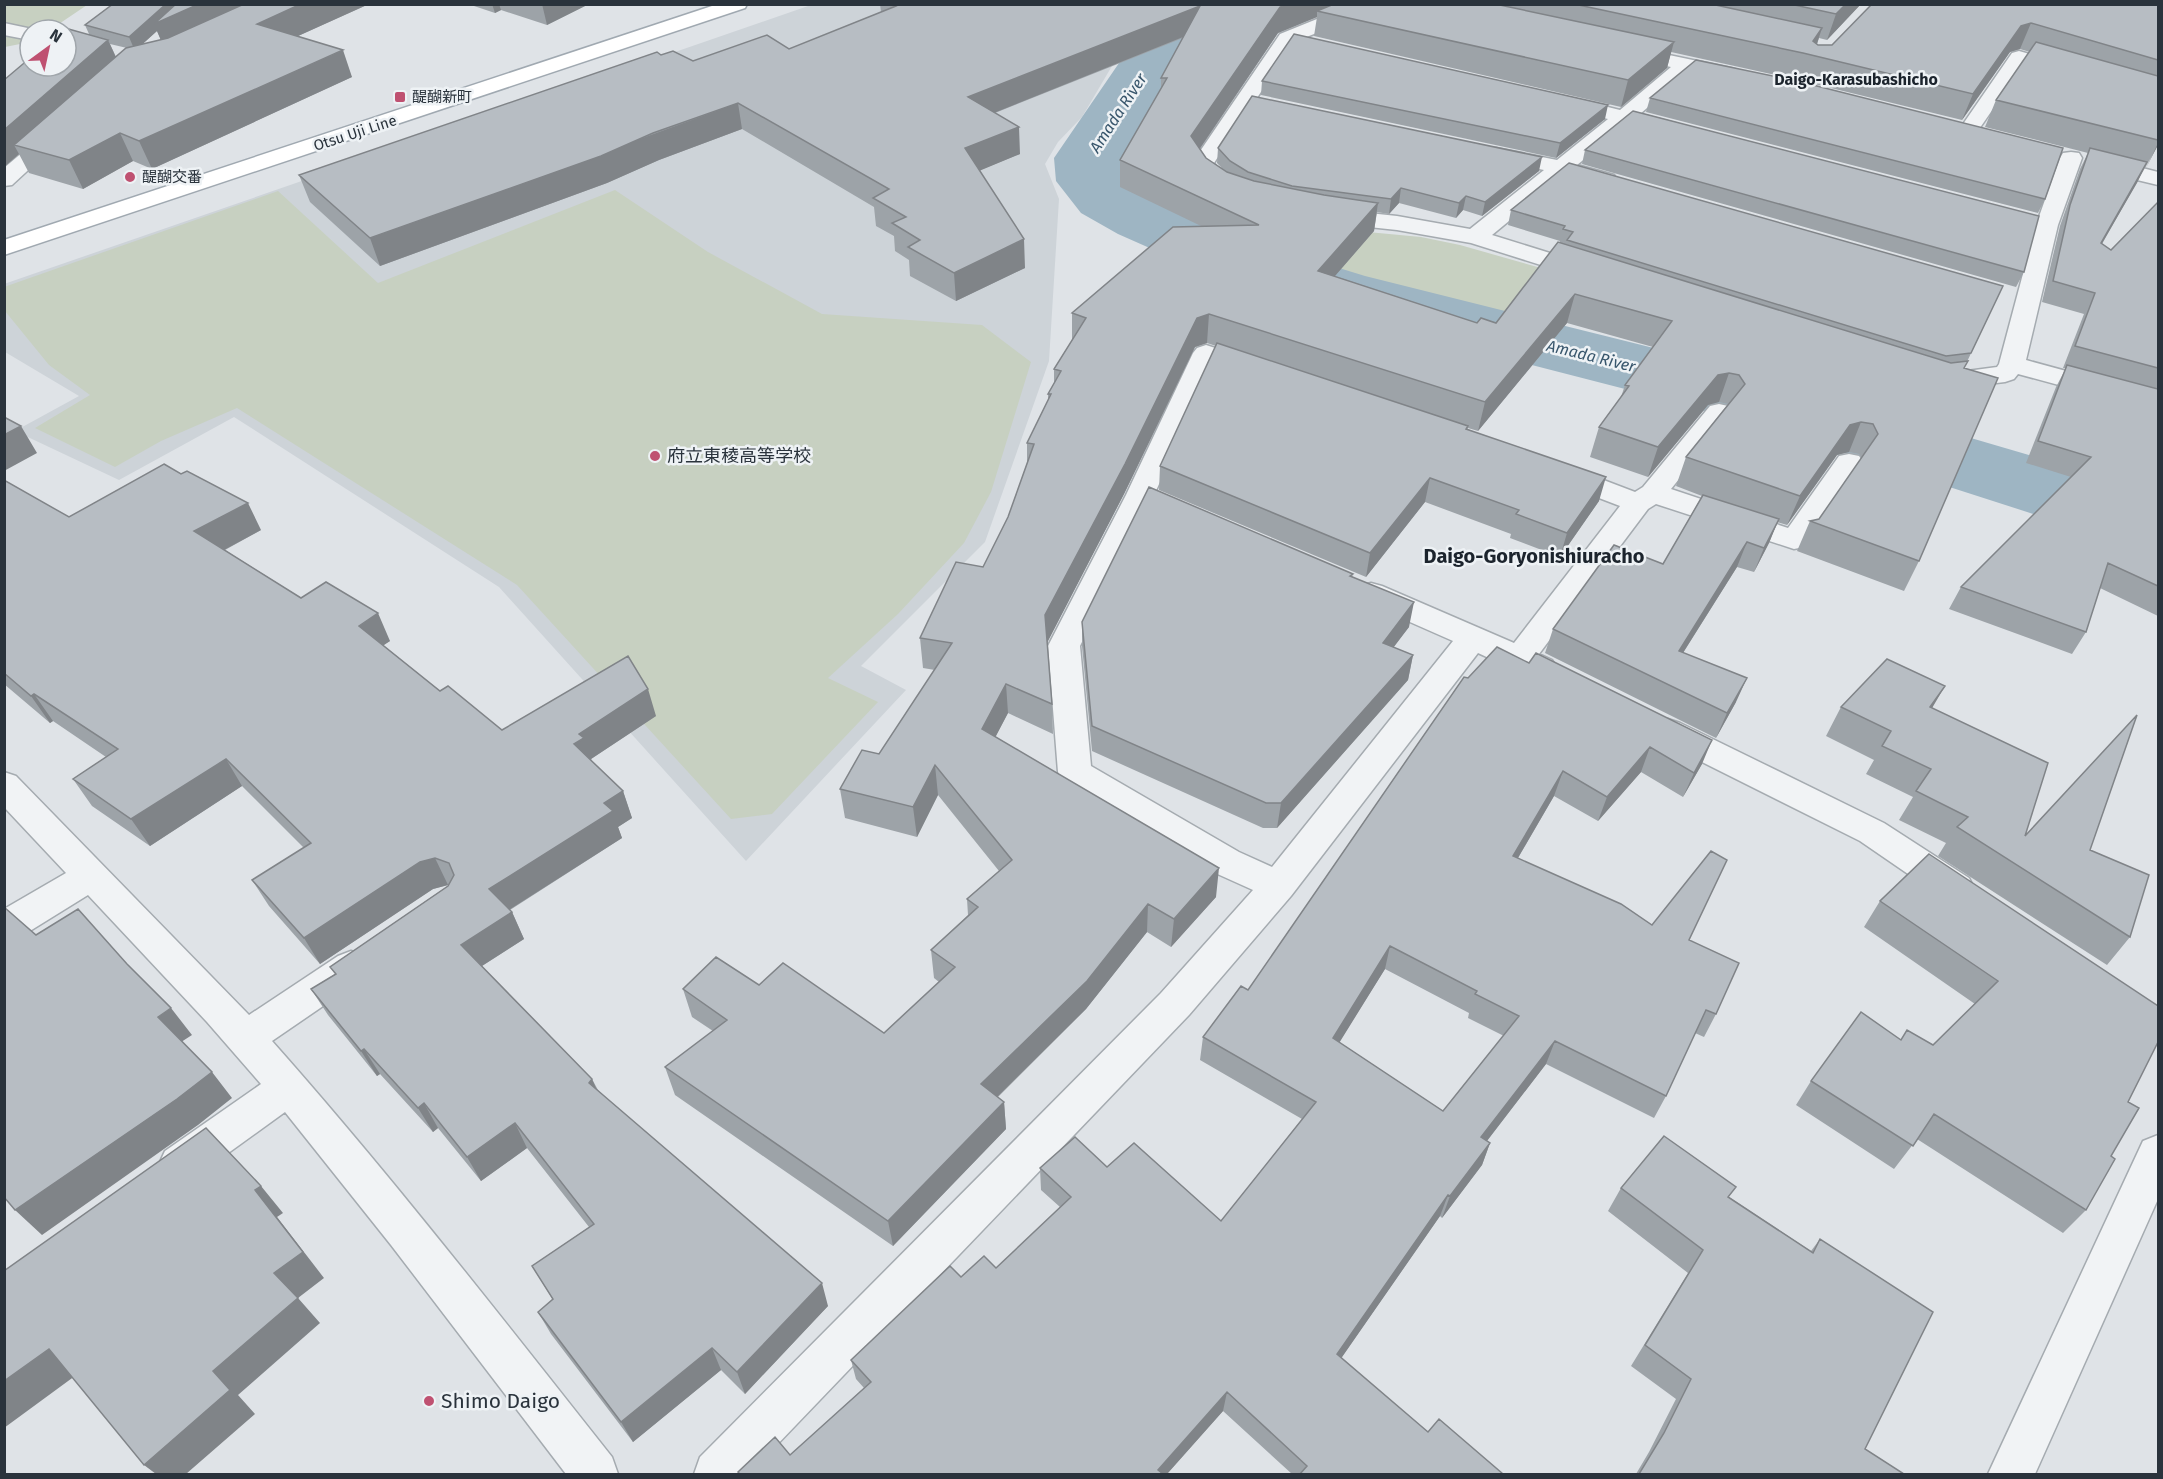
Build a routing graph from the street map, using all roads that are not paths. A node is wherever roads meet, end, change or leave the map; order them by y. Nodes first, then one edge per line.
1 (738, 4) edge
2 (1372, 4) edge
3 (1287, 38) junction
4 (1321, 46) edge
5 (1605, 47) edge
6 (1686, 65) junction
7 (2083, 75) edge
8 (1751, 78) edge
9 (1548, 98) edge
10 (1245, 101) junction
11 (1268, 106) edge
12 (1627, 116) junction
13 (74, 119) edge
14 (1944, 125) edge
15 (1968, 130) junction
16 (1695, 134) edge
17 (1990, 136) edge
18 (1478, 150) edge
19 (2048, 152) edge
20 (2071, 158) junction
21 (1560, 167) junction
22 (2158, 179) edge
23 (4, 180) edge
24 (1628, 186) edge
25 (1250, 197) edge
26 (1313, 214) edge
27 (2024, 219) edge
28 (2047, 225) junction
29 (1475, 237) junction
30 (4, 248) edge
31 (1610, 279) edge
32 (2003, 293) edge
33 (2026, 300) junction
34 (2012, 364) junction
35 (1284, 379) edge
36 (1927, 379) edge
37 (2158, 404) edge
38 (1719, 412) edge
39 (1849, 462) dead end
40 (1541, 467) edge
41 (1646, 498) junction
42 (1344, 582) edge
43 (1473, 637) junction
44 (1520, 657) junction
45 (1573, 684) edge
46 (1637, 716) edge
47 (4, 785) edge
48 (90, 876) junction
49 (1278, 886) junction
50 (1981, 904) edge
51 (4, 928) edge
52 (380, 947) edge
53 (246, 1038) junction
54 (288, 1087) junction
55 (2158, 1155) edge
56 (146, 1188) edge
57 (2020, 1471) edge
58 (595, 1474) edge
59 (717, 1474) edge

1 - 30 main road, Otsu Uji Line
2 - 3 street
3 - 4 street
3 - 10 street
5 - 6 street
6 - 8 street
6 - 12 street
7 - 15 street
9 - 12 street
10 - 11 street
10 - 25 street
12 - 16 street
12 - 21 street
13 - 23 street
14 - 15 street
15 - 17 street
18 - 21 street
19 - 20 street
20 - 22 street
20 - 28 street
21 - 24 street
21 - 29 street
26 - 29 street
27 - 28 street
28 - 33 street
29 - 31 street
32 - 33 street
33 - 34 street
34 - 36 street
34 - 37 street
35 - 49 street
38 - 41 street
39 - 41 street
40 - 41 street
41 - 44 street
42 - 43 street
43 - 44 street
43 - 49 street
44 - 45 street
46 - 50 street
47 - 48 street
48 - 51 street
48 - 53 street
49 - 59 street
52 - 53 street
53 - 54 street
54 - 56 street
54 - 58 street
55 - 57 street

